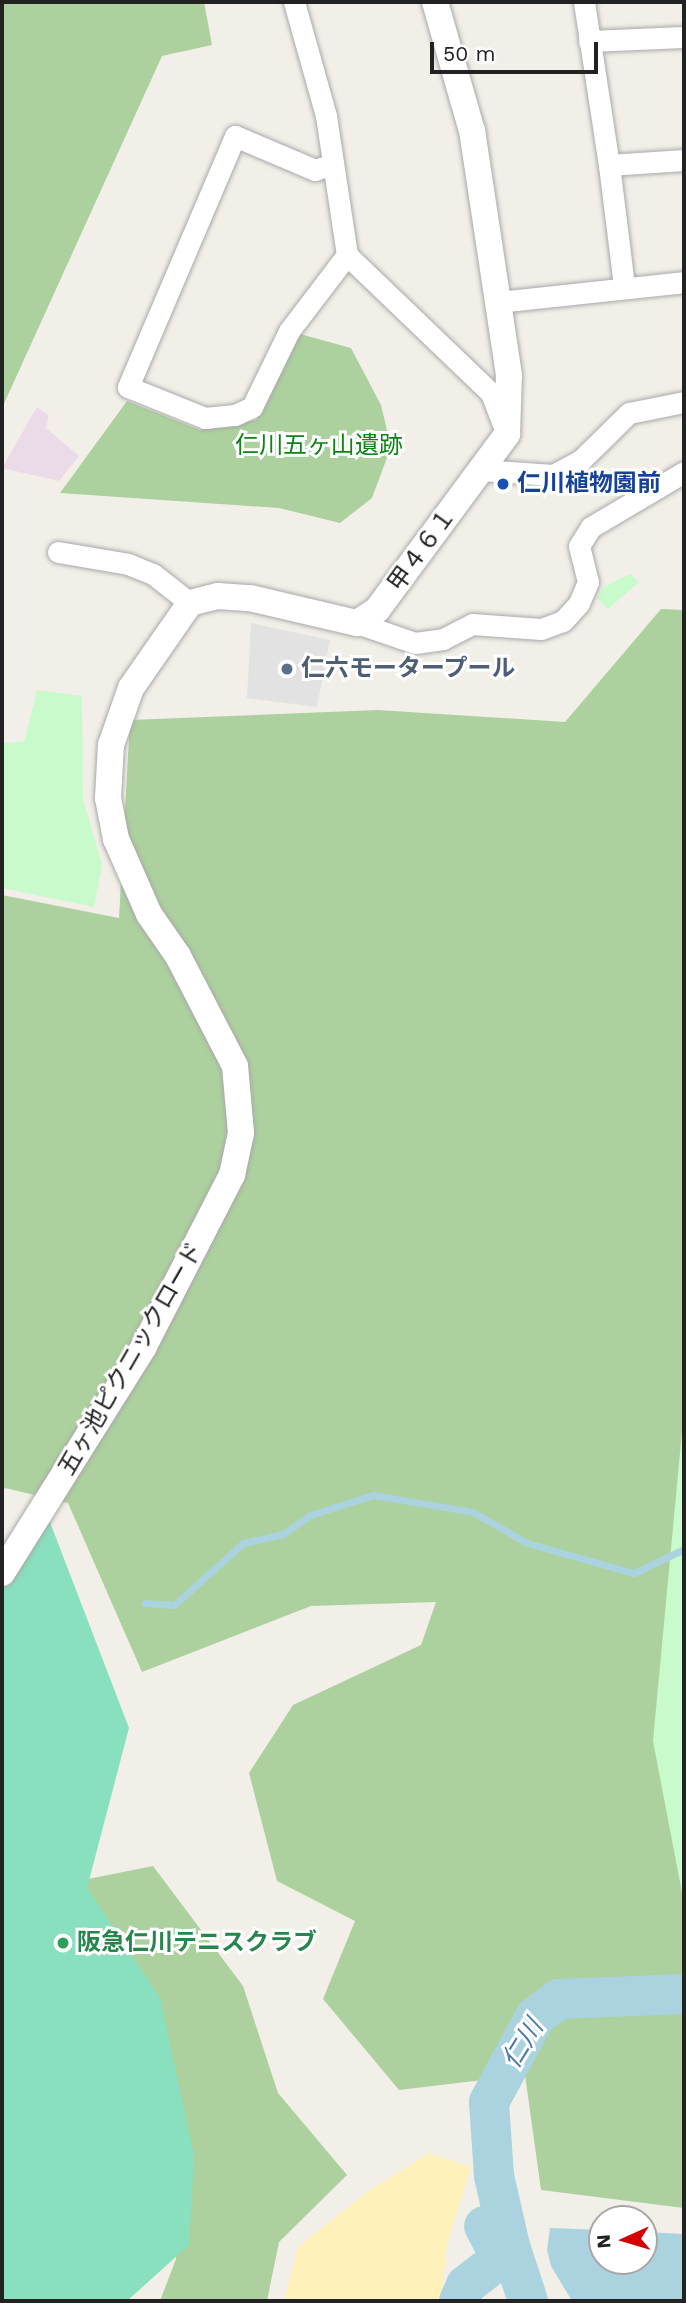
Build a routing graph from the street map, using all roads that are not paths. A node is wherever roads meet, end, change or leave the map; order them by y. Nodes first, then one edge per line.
1 (294, 2) edge
2 (435, 2) edge
3 (584, 2) edge
4 (684, 37) edge
5 (589, 41) junction
6 (684, 160) edge
7 (333, 164) junction
8 (609, 165) junction
9 (346, 255) junction
10 (684, 282) edge
11 (624, 286) junction
12 (498, 302) junction
13 (684, 402) edge
14 (507, 435) junction
15 (481, 470) junction
16 (684, 472) edge
17 (58, 552) dead end
18 (190, 603) junction
19 (357, 622) junction
20 (2, 1573) edge

1 - 7 street
2 - 12 street
3 - 5 street
4 - 5 street
5 - 8 street
6 - 8 street
7 - 9 street
7 - 9 street
8 - 11 street
9 - 14 street
10 - 11 street
11 - 12 street
12 - 14 street
13 - 15 street
14 - 15 street, 甲４６１
15 - 19 street, 甲４６１
16 - 19 street
17 - 18 street
18 - 19 street
18 - 20 street, 五ヶ池ピクニックロード

